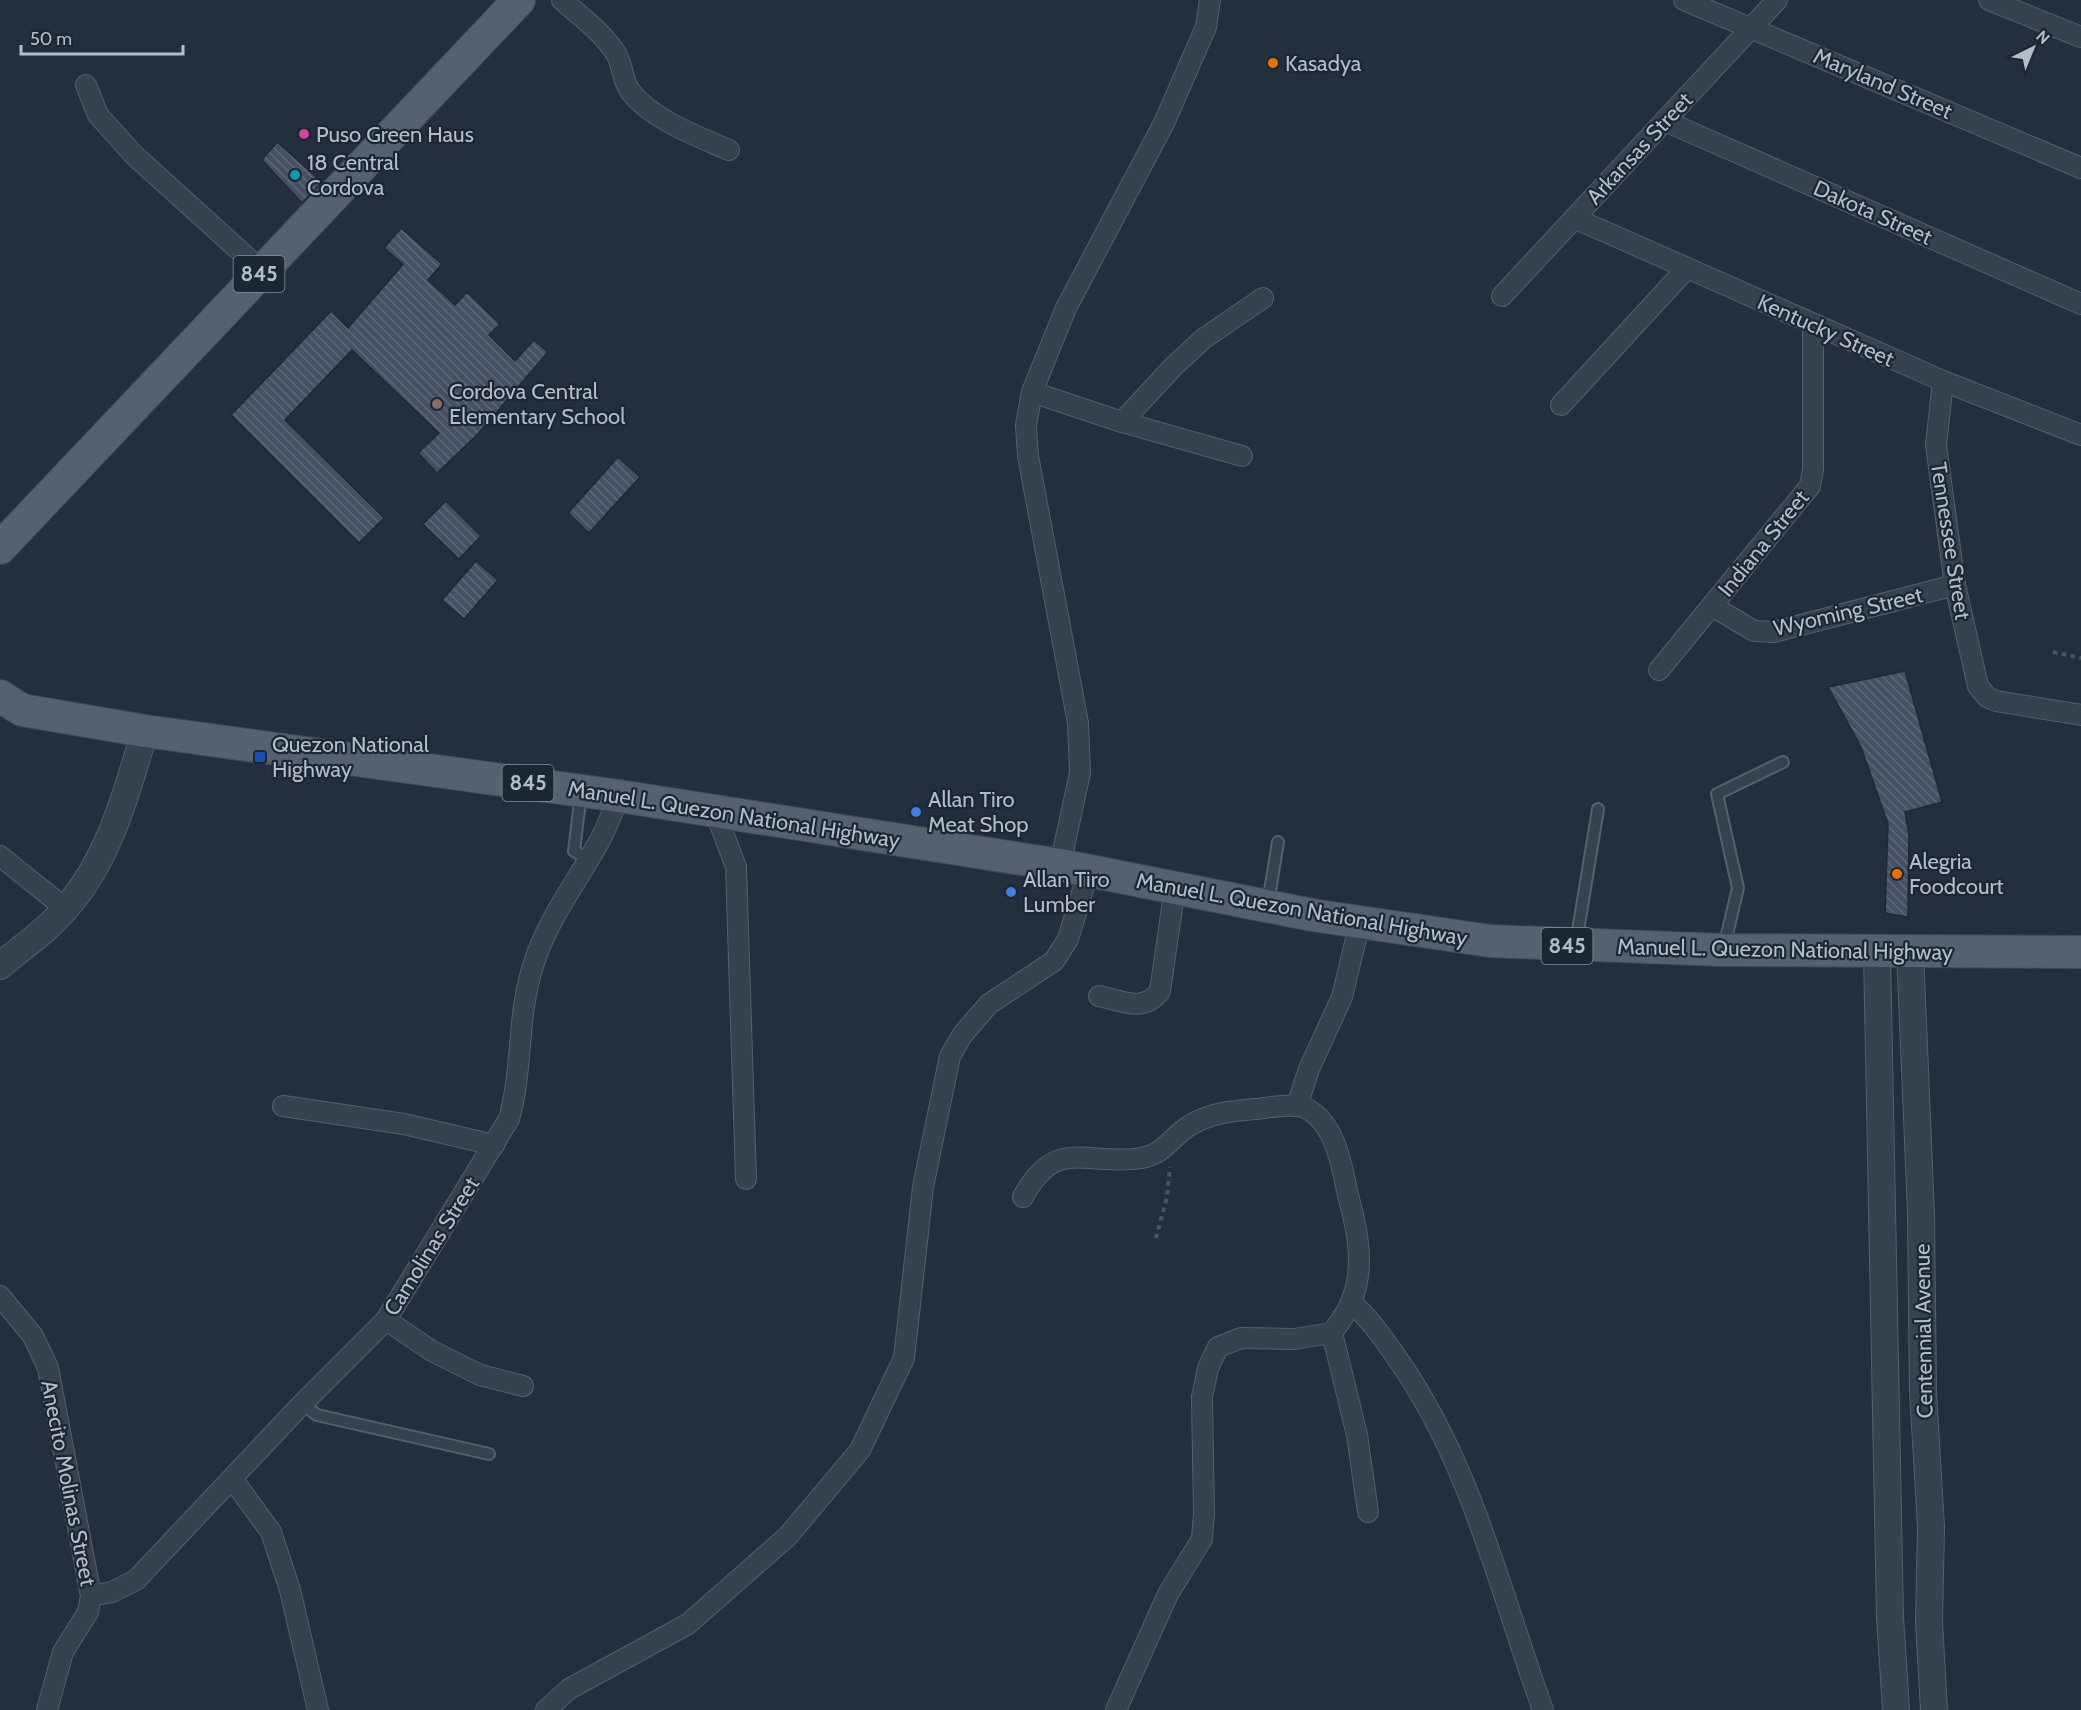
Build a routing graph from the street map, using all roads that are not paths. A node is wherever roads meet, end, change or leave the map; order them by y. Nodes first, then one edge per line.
1 (519, 0) edge
2 (562, 0) edge
3 (1210, 0) edge
4 (1684, 0) edge
5 (1777, 0) edge
6 (1989, 0) edge
7 (1752, 27) junction
8 (2081, 37) edge
9 (86, 85) dead end
10 (1665, 121) junction
11 (729, 150) dead end
12 (2081, 168) edge
13 (1574, 218) junction
14 (1687, 268) junction
15 (262, 271) junction
16 (1502, 296) dead end
17 (1263, 298) dead end
18 (2081, 304) edge
19 (1813, 324) junction
20 (1943, 381) junction
21 (1032, 392) junction
22 (1561, 405) dead end
23 (1122, 422) junction
24 (2081, 435) edge
25 (1242, 456) dead end
26 (0, 548) edge
27 (1955, 585) junction
28 (1712, 606) junction
29 (1659, 670) dead end
30 (0, 696) edge
31 (2081, 715) edge
32 (145, 731) junction
33 (1783, 762) dead end
34 (581, 791) junction
35 (619, 796) junction
36 (1599, 809) dead end
37 (715, 811) junction
38 (1278, 842) dead end
39 (0, 856) edge
40 (588, 859) junction
41 (1075, 867) junction
42 (1175, 887) junction
43 (1267, 906) junction
44 (66, 909) junction
45 (1360, 922) junction
46 (1575, 946) junction
47 (1724, 950) junction
48 (1910, 951) junction
49 (1877, 952) junction
50 (2081, 952) edge
51 (0, 966) edge
52 (1099, 996) dead end
53 (283, 1106) dead end
54 (1297, 1106) junction
55 (494, 1145) junction
56 (746, 1179) dead end
57 (1023, 1197) dead end
58 (0, 1296) edge
59 (1351, 1302) junction
60 (386, 1320) junction
61 (1332, 1333) junction
62 (523, 1386) dead end
63 (302, 1404) junction
64 (489, 1454) dead end
65 (233, 1480) junction
66 (1368, 1512) dead end
67 (91, 1596) junction
68 (1890, 1617) junction
69 (1929, 1622) junction
70 (47, 1710) edge
71 (318, 1710) edge
72 (546, 1710) edge
73 (1116, 1710) edge
74 (1543, 1710) edge
75 (1896, 1710) edge
76 (1934, 1710) edge

1 - 15 main road, 845
2 - 11 street
3 - 21 street
4 - 7 street, Maryland Street
5 - 7 street, Arkansas Street
6 - 8 street
7 - 10 street, Arkansas Street
7 - 12 street, Maryland Street
9 - 15 street
10 - 13 street, Arkansas Street
10 - 18 street, Dakota Street
13 - 14 street, Kentucky Street
13 - 16 street, Arkansas Street
14 - 19 street, Kentucky Street
14 - 22 street
15 - 26 main road, 845
17 - 23 street
19 - 20 street, Kentucky Street
19 - 28 street, Indiana Street
20 - 24 street, Kentucky Street
20 - 27 street, Tennessee Street
21 - 23 street
21 - 41 street
23 - 25 street
27 - 28 street, Wyoming Street
27 - 31 street, Tennessee Street
28 - 29 street, Indiana Street
30 - 32 main road, Manuel L. Quezon National Highway / 845
32 - 34 main road, Manuel L. Quezon National Highway / 845
32 - 44 street
33 - 47 lane
34 - 35 main road, Manuel L. Quezon National Highway / 845
34 - 40 lane
35 - 37 main road, Manuel L. Quezon National Highway / 845
35 - 40 street, Camolinas Street
36 - 46 lane
37 - 41 main road, Manuel L. Quezon National Highway / 845
37 - 56 street
38 - 43 lane
39 - 44 street
40 - 55 street, Camolinas Street
41 - 42 main road, Manuel L. Quezon National Highway / 845
41 - 72 street
42 - 43 main road, Manuel L. Quezon National Highway / 845
42 - 52 street
43 - 45 main road, Manuel L. Quezon National Highway / 845
44 - 51 street
45 - 46 main road, Manuel L. Quezon National Highway / 845
45 - 54 street
46 - 47 main road, Manuel L. Quezon National Highway / 845
47 - 49 main road, Manuel L. Quezon National Highway / 845
48 - 49 main road, Manuel L. Quezon National Highway / 845
48 - 50 main road, Manuel L. Quezon National Highway / 845
48 - 69 street, Centennial Avenue
49 - 68 street, Centennial Avenue
53 - 55 street
54 - 57 street
54 - 59 street
55 - 60 street, Camolinas Street
58 - 67 street, Anecito Molinas Street
59 - 61 street
59 - 74 street
60 - 62 street
60 - 63 street, Camolinas Street
61 - 66 street
61 - 73 street
63 - 64 lane
63 - 65 street, Camolinas Street
65 - 67 street, Camolinas Street
65 - 71 street
67 - 70 street, Anecito Molinas Street
68 - 69 street
68 - 75 street, Centennial Avenue
69 - 76 street, Centennial Avenue

